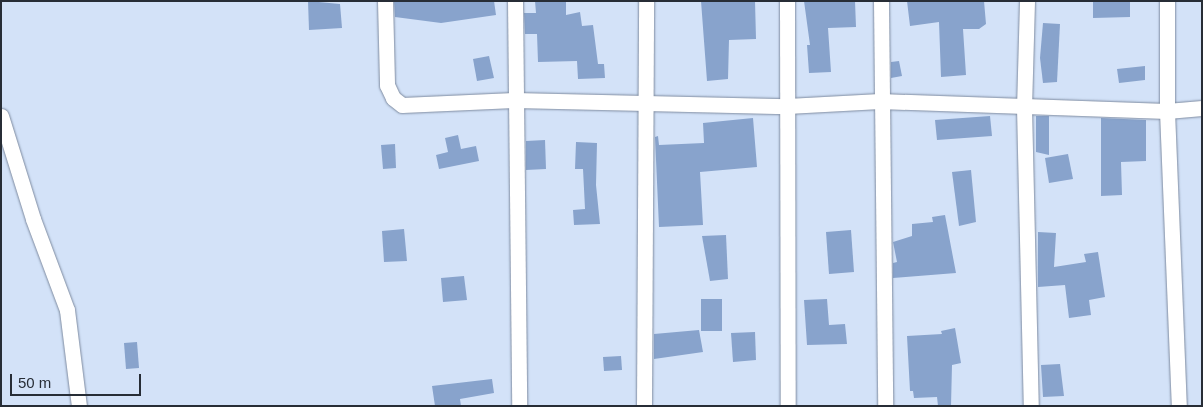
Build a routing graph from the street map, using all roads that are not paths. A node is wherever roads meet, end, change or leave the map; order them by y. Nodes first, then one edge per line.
1 (385, 1) edge
2 (515, 1) edge
3 (646, 1) edge
4 (787, 1) edge
5 (881, 1) edge
6 (1027, 1) edge
7 (1167, 1) edge
8 (514, 100) junction
9 (880, 101) junction
10 (646, 103) junction
11 (787, 106) junction
12 (1024, 107) junction
13 (1202, 108) edge
14 (1167, 110) junction
15 (1, 116) edge
16 (78, 406) edge
17 (520, 406) edge
18 (644, 406) edge
19 (788, 406) edge
20 (885, 406) edge
21 (1031, 406) edge
22 (1179, 406) edge

1 - 8 street
2 - 8 street
3 - 10 street
4 - 11 street
5 - 9 street
6 - 12 street
7 - 14 street
8 - 10 street
8 - 17 street
9 - 11 street
9 - 12 street
9 - 20 street
10 - 11 street
10 - 18 street
11 - 19 street
12 - 14 street
12 - 21 street
13 - 14 street
14 - 22 street
15 - 16 street

